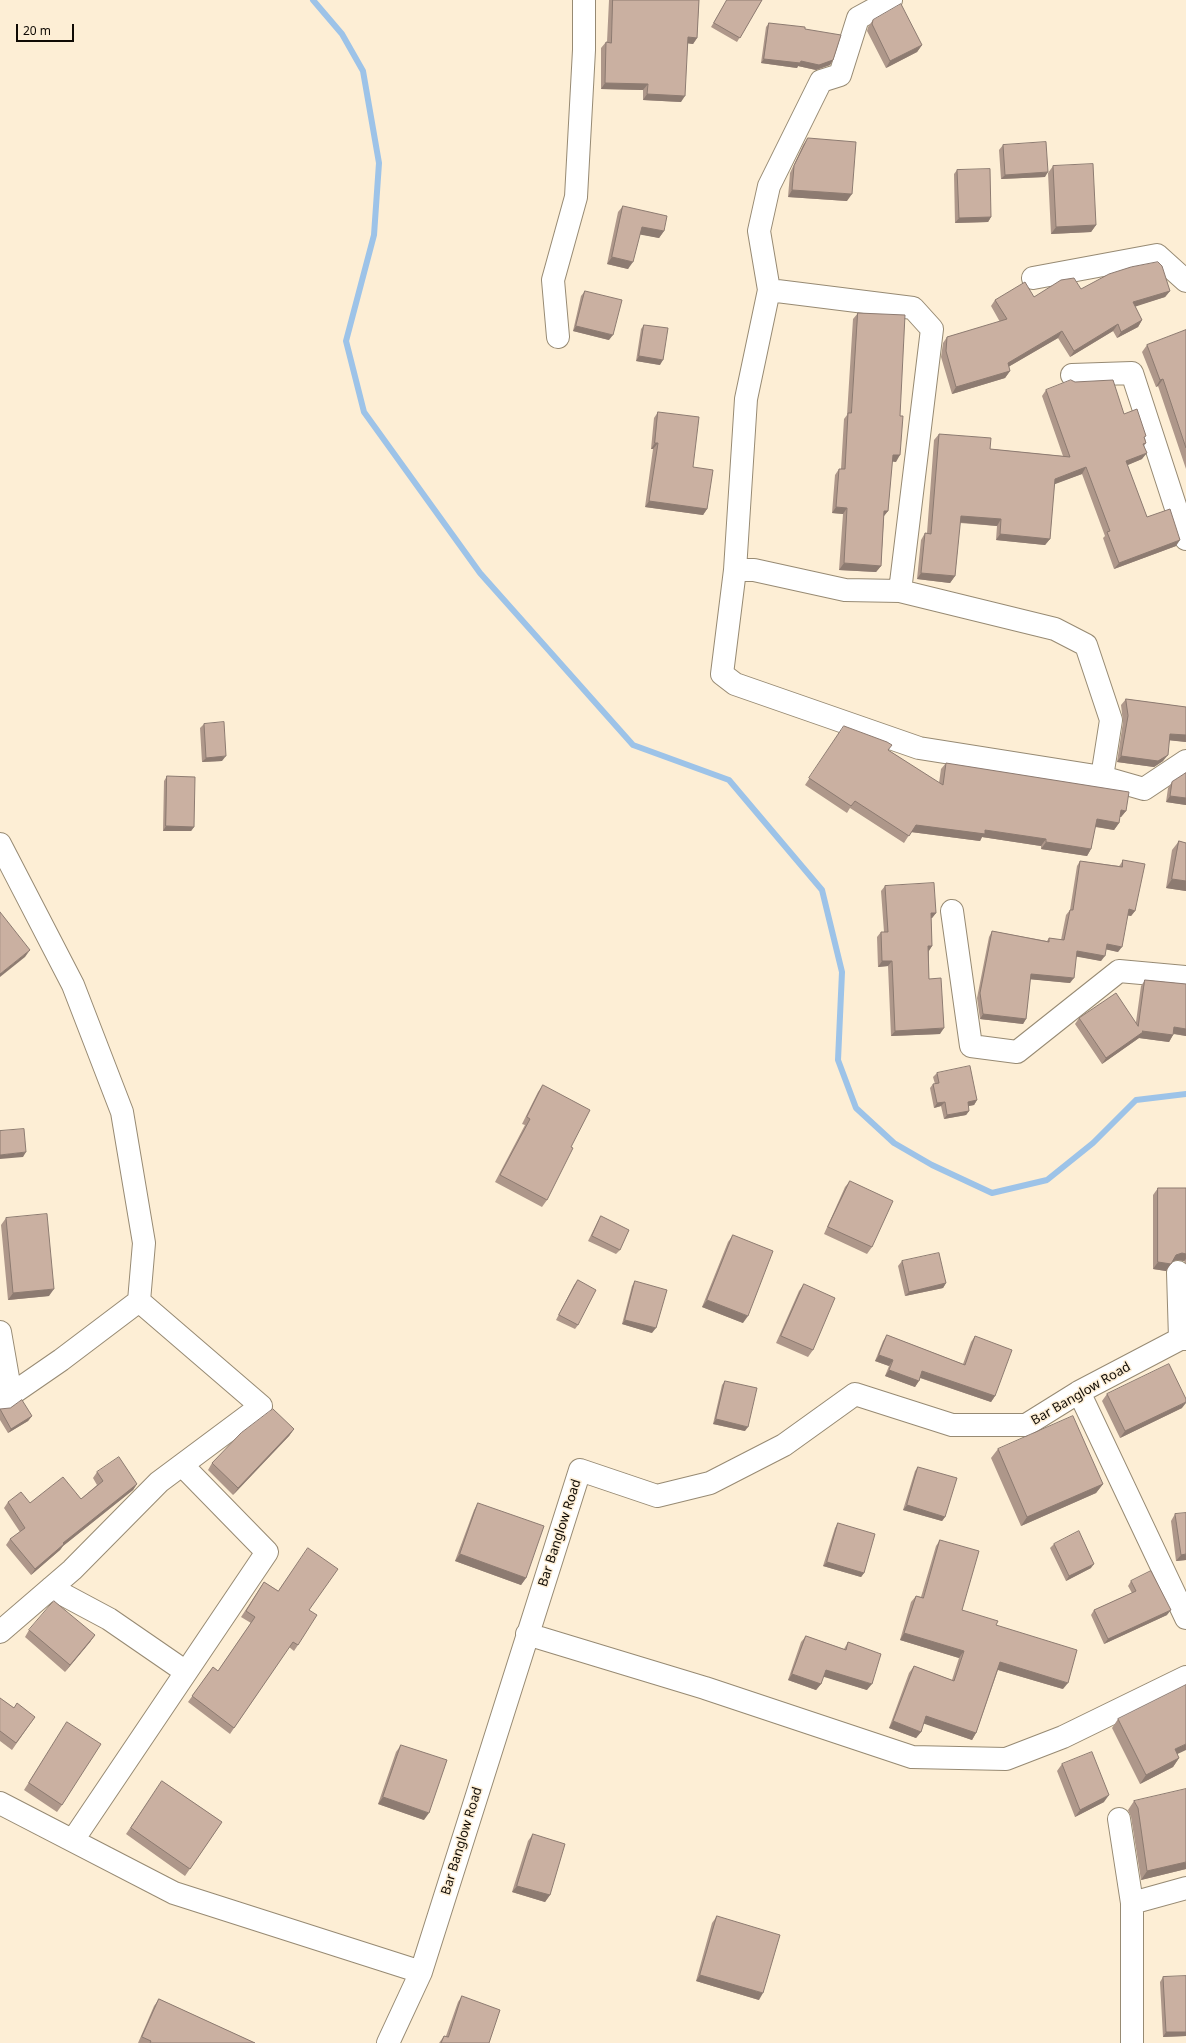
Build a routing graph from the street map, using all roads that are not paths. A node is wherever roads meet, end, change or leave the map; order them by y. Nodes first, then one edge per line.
1 (584, 0) edge
2 (891, 0) edge
3 (1033, 278) dead end
4 (1186, 281) edge
5 (769, 290) junction
6 (558, 337) dead end
7 (1072, 375) dead end
8 (1186, 538) edge
9 (735, 570) junction
10 (900, 591) junction
11 (1186, 761) edge
12 (1102, 777) junction
13 (0, 844) edge
14 (952, 911) dead end
15 (1186, 977) edge
16 (1178, 1272) dead end
17 (139, 1301) junction
18 (0, 1332) edge
19 (1183, 1339) edge
20 (1079, 1392) junction
21 (5, 1398) edge
22 (182, 1465) junction
23 (51, 1588) junction
24 (1186, 1618) edge
25 (0, 1632) edge
26 (528, 1634) junction
27 (186, 1672) junction
28 (1186, 1677) edge
29 (0, 1803) edge
30 (1119, 1819) dead end
31 (73, 1840) junction
32 (1186, 1888) edge
33 (1132, 1903) junction
34 (421, 1972) junction
35 (388, 2043) edge
36 (1132, 2043) edge

1 - 6 street
2 - 5 street
3 - 4 street
5 - 9 street
5 - 10 street
7 - 8 street
9 - 10 street
9 - 12 street
10 - 12 street
11 - 12 street
13 - 17 street
14 - 15 street
16 - 19 street
17 - 21 street
17 - 22 street
18 - 21 street
19 - 20 street, Bar Banglow Road
20 - 24 street
20 - 26 street, Bar Banglow Road
22 - 23 street
22 - 27 street
23 - 25 street
23 - 27 street
26 - 28 street
26 - 34 street, Bar Banglow Road
27 - 31 street
29 - 31 street
30 - 33 street
31 - 34 street
32 - 33 street
33 - 36 street
34 - 35 street, Bar Banglow Road

